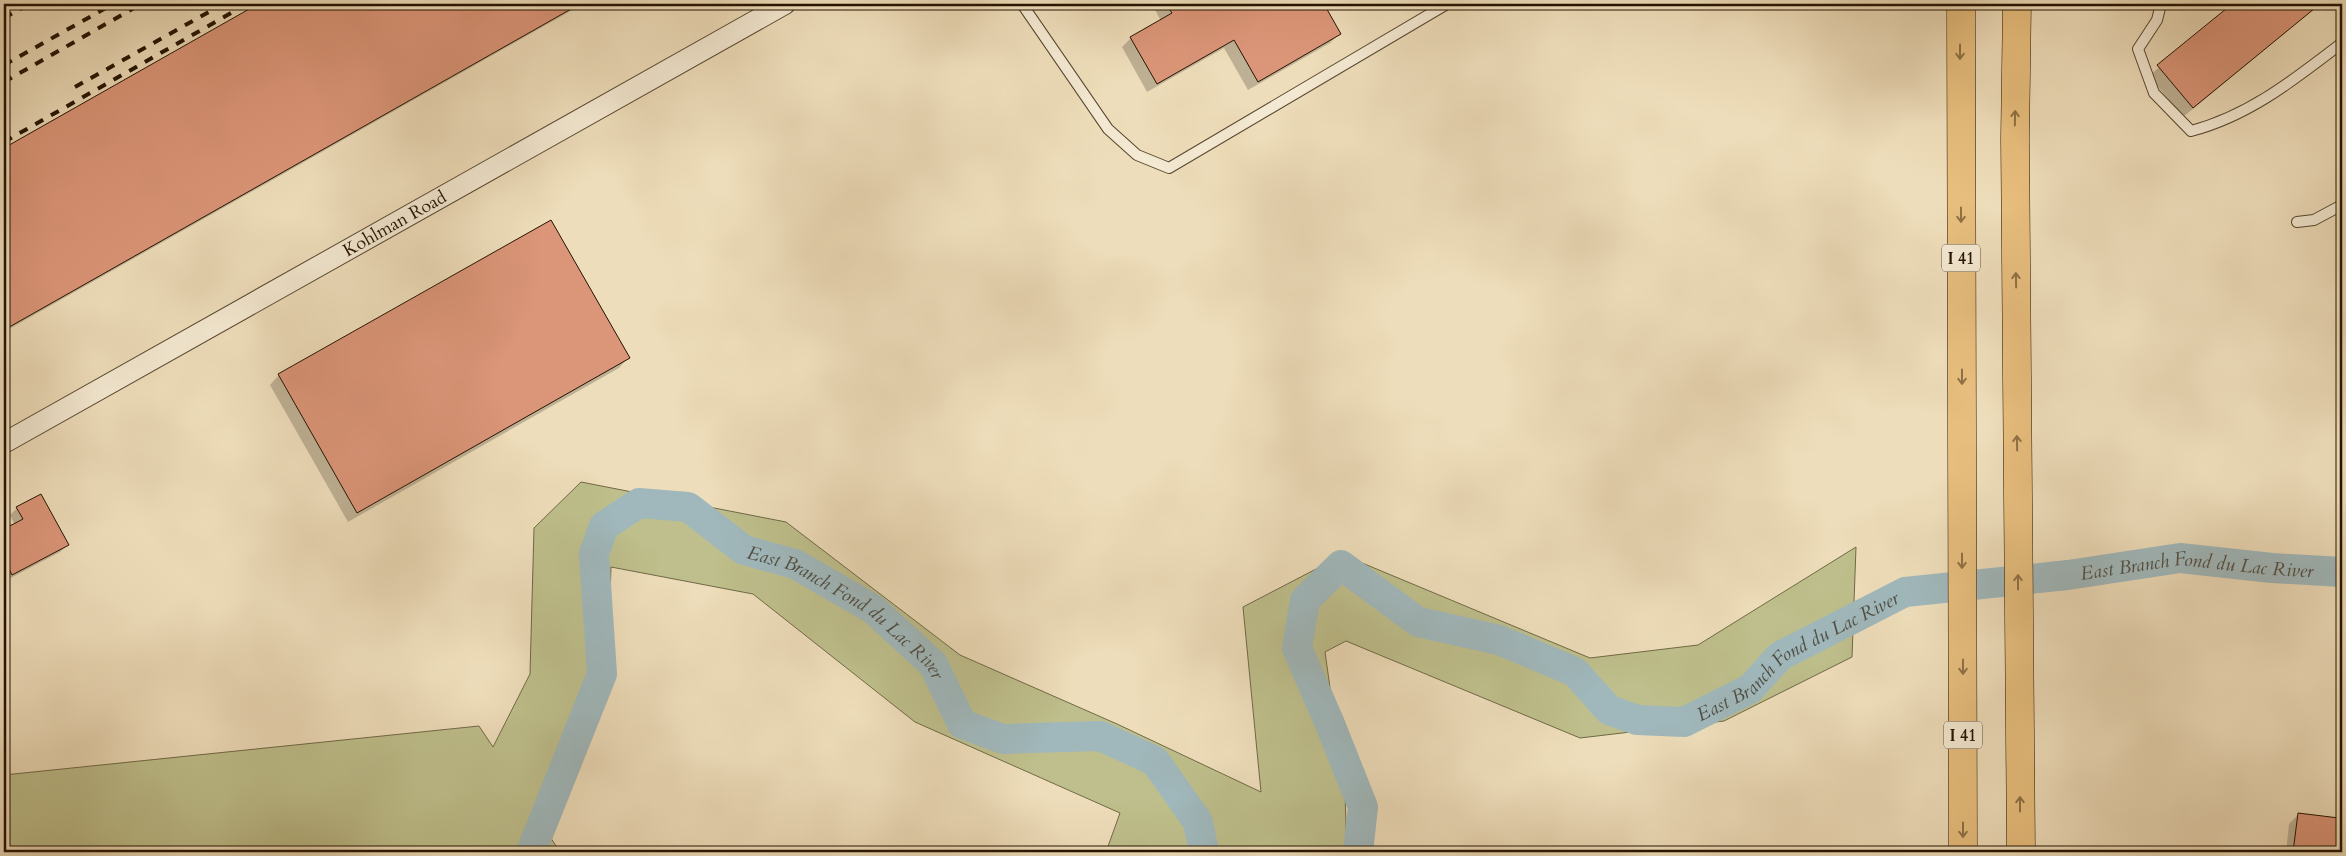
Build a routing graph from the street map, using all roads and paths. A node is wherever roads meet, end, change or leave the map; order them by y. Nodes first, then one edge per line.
1 (785, 4) edge
2 (1022, 4) edge
3 (1447, 4) edge
4 (1961, 4) edge
5 (2017, 4) edge
6 (2161, 4) edge
7 (2342, 43) edge
8 (2342, 205) edge
9 (2297, 222) dead end
10 (4, 442) edge
11 (1963, 852) edge
12 (2021, 852) edge

1 - 10 street, Kohlman Road
2 - 3 lane
4 -> 11 highway, I 41
12 -> 5 highway
6 - 7 lane
8 - 9 lane

